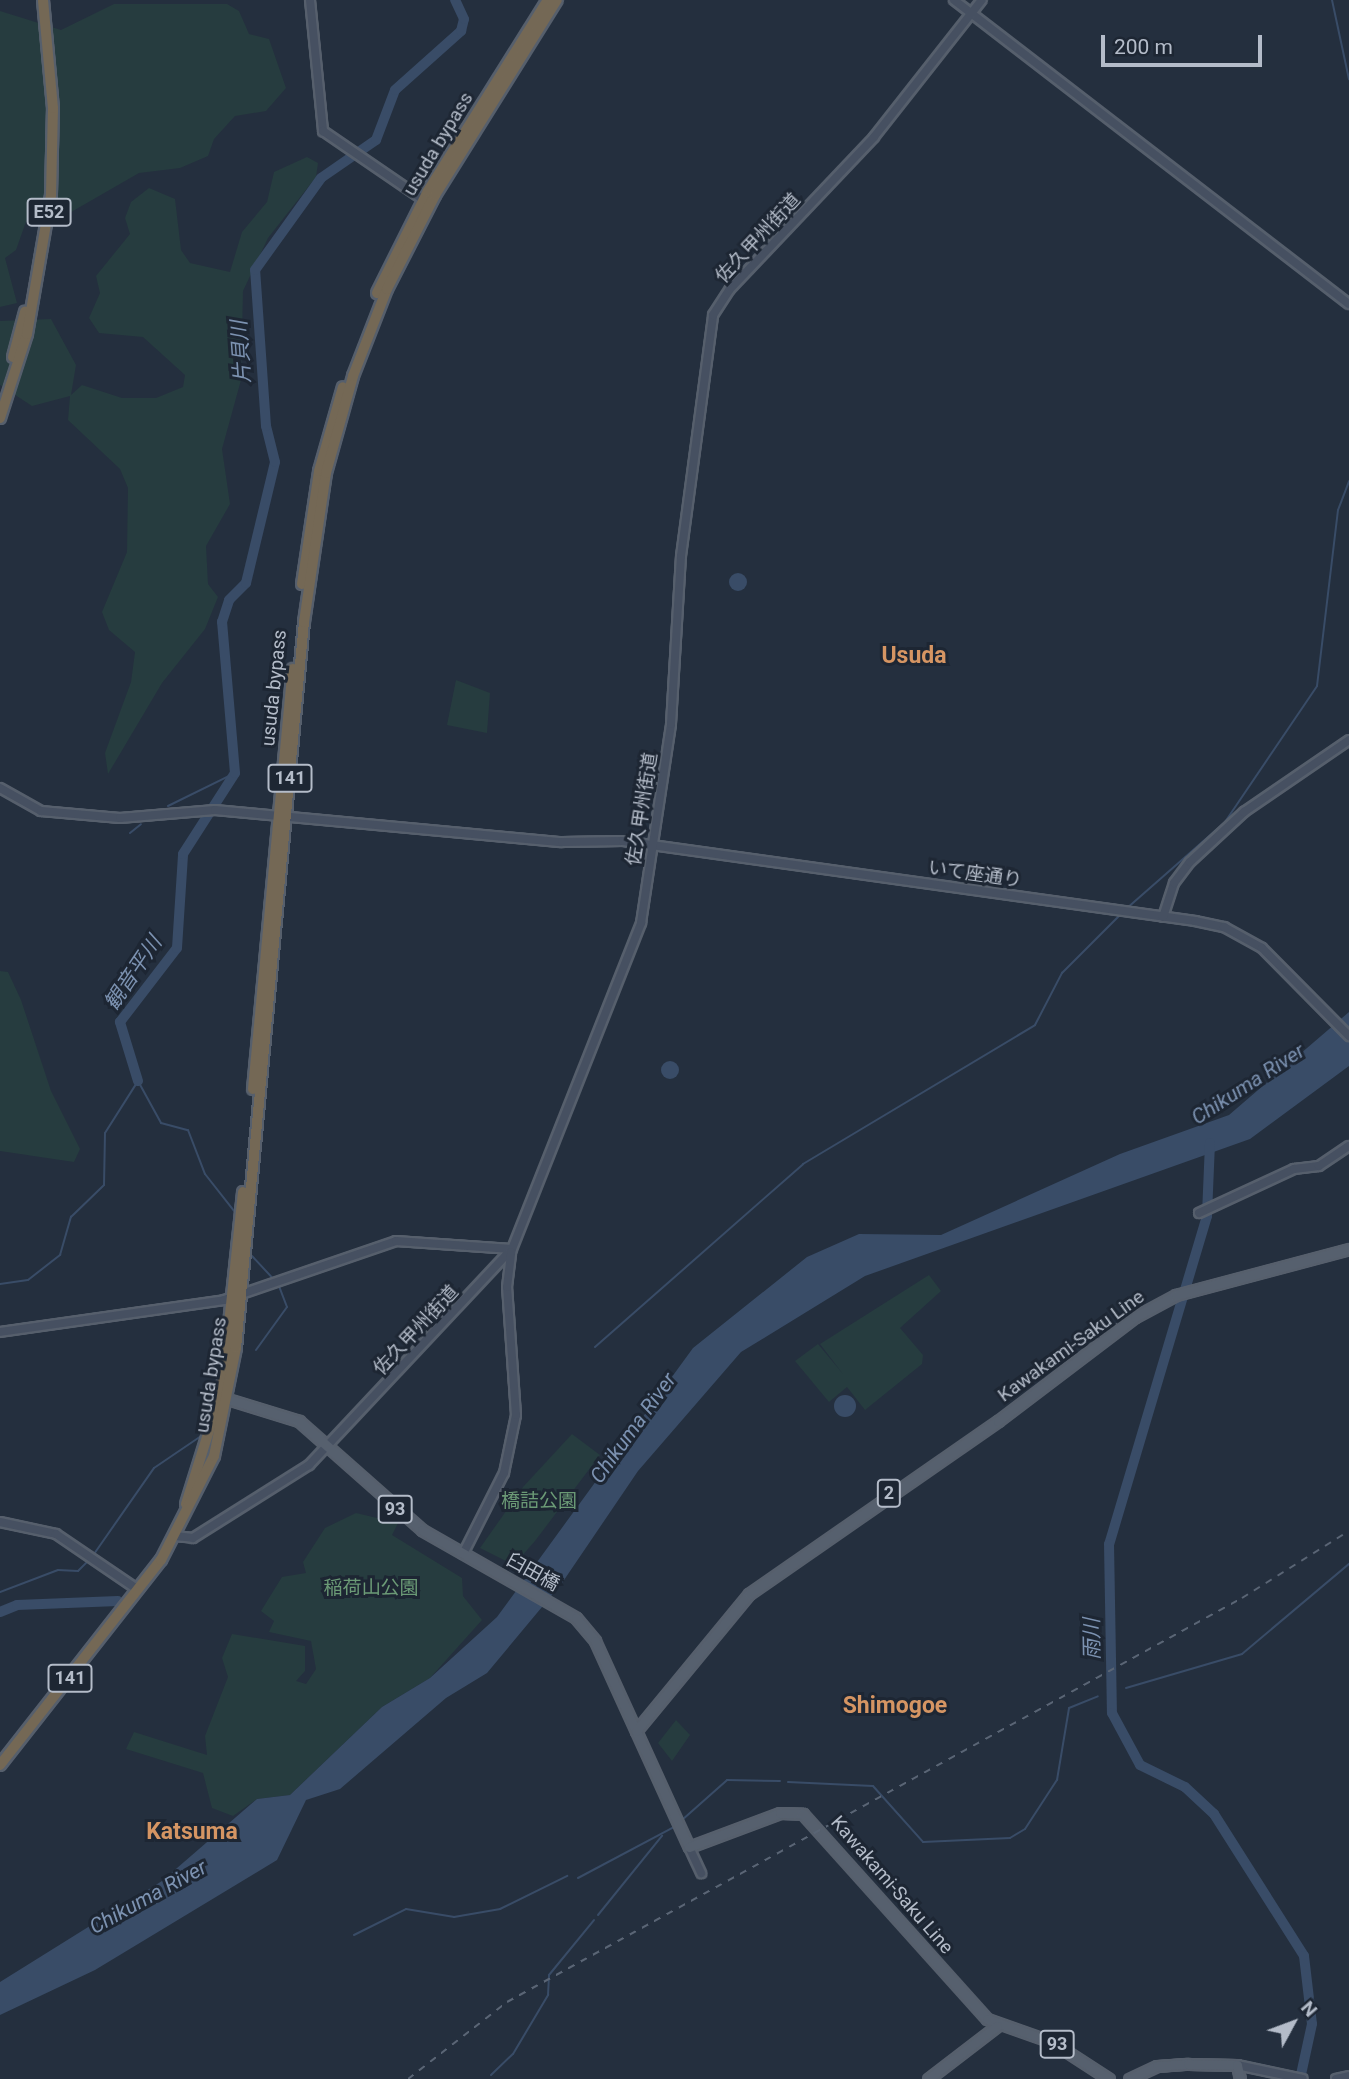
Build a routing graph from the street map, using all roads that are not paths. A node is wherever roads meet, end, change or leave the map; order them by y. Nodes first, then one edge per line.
1 (36, 0) edge
2 (43, 0) edge
3 (310, 0) edge
4 (548, 0) edge
5 (557, 0) edge
6 (954, 0) edge
7 (982, 0) edge
8 (971, 14) junction
9 (427, 202) junction
10 (1349, 304) edge
11 (0, 400) edge
12 (0, 418) edge
13 (1349, 740) edge
14 (0, 788) edge
15 (283, 816) junction
16 (652, 846) junction
17 (1163, 917) junction
18 (1349, 1036) edge
19 (1349, 1146) edge
20 (1199, 1213) dead end
21 (512, 1249) junction
22 (1349, 1249) edge
23 (236, 1296) junction
24 (0, 1332) edge
25 (225, 1398) junction
26 (329, 1446) junction
27 (0, 1522) edge
28 (173, 1535) junction
29 (468, 1556) junction
30 (137, 1589) junction
31 (636, 1731) junction
32 (1, 1763) edge
33 (689, 1847) junction
34 (701, 1873) dead end
35 (997, 2026) junction
36 (1237, 2065) junction
37 (1349, 2076) edge
38 (1300, 2078) edge
39 (928, 2079) edge
40 (1110, 2079) edge
41 (1129, 2079) edge
42 (1240, 2079) edge
43 (1336, 2079) edge

1 - 11 highway, E52
2 - 12 highway, E52
3 - 9 street
4 - 9 highway, usuda bypass / 141
5 - 9 highway, usuda bypass / 141
6 - 8 street
7 - 8 street, 佐久甲州街道
8 - 10 street
8 - 16 street, 佐久甲州街道
9 - 15 highway, usuda bypass / 141
13 - 17 street
14 - 15 street, いて座通り
15 - 16 street, いて座通り
15 - 23 highway, usuda bypass / 141
16 - 17 street, いて座通り
16 - 21 street, 佐久甲州街道
17 - 18 street, いて座通り
19 - 20 street
21 - 23 street
21 - 26 street, 佐久甲州街道
21 - 29 street
22 - 31 main road, Kawakami-Saku Line / 2
23 - 24 street
23 - 25 highway, usuda bypass / 141
25 - 26 main road, 93
25 - 28 highway, usuda bypass / 141
26 - 28 street, 佐久甲州街道
26 - 29 main road, 93
27 - 30 street
28 - 30 highway, usuda bypass / 141
29 - 31 main road, 臼田橋 / 93
30 - 32 highway, 141
31 - 33 main road
33 - 34 street
33 - 35 main road, Kawakami-Saku Line
35 - 39 main road
35 - 40 main road, 93
36 - 38 street
36 - 41 main road
36 - 42 main road
37 - 43 street

